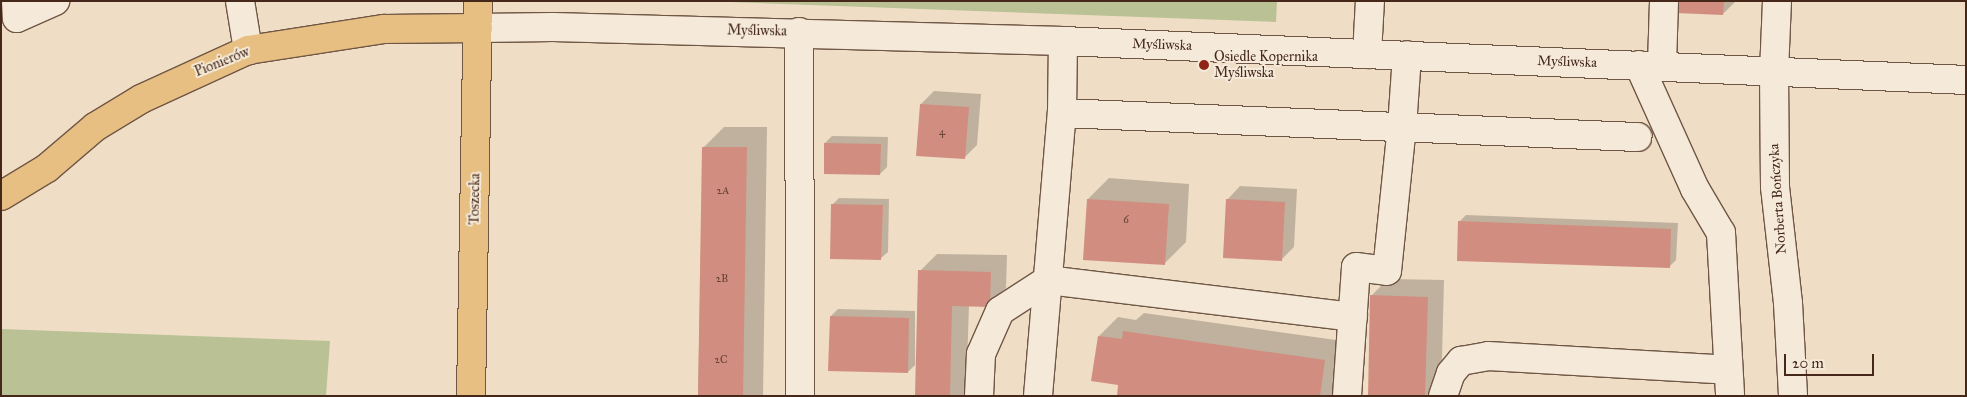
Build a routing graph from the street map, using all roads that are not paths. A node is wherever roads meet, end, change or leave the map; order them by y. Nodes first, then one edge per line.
1 (16, 1) edge
2 (55, 1) edge
3 (240, 1) edge
4 (478, 1) edge
5 (1370, 1) edge
6 (1664, 1) edge
7 (1777, 1) edge
8 (478, 28) junction
9 (799, 32) junction
10 (1063, 41) junction
11 (248, 50) junction
12 (1367, 54) junction
13 (1406, 55) junction
14 (1651, 65) junction
15 (1774, 72) junction
16 (1966, 80) edge
17 (1062, 113) junction
18 (1402, 127) junction
19 (1638, 137) dead end
20 (1, 196) edge
21 (1048, 280) junction
22 (1352, 317) junction
23 (1729, 383) edge
24 (470, 396) edge
25 (800, 396) edge
26 (979, 396) edge
27 (1038, 396) edge
28 (1347, 396) edge
29 (1443, 396) edge
30 (1793, 396) edge

1 - 2 street
3 - 11 street
4 - 8 main road, Toszecka
5 - 12 street
6 - 14 street
7 - 15 street, Norberta Bończyka
8 - 9 street, Myśliwska
8 - 11 main road, Pionierów
8 - 24 main road, Toszecka
9 - 10 street, Myśliwska
9 - 25 street
10 - 12 street, Myśliwska
10 - 17 street
11 - 20 main road, Pionierów
12 - 13 street, Myśliwska
13 - 14 street, Myśliwska
13 - 18 street
14 - 15 street, Myśliwska
14 - 23 street
15 - 16 street, Myśliwska
15 - 30 street, Norberta Bończyka
17 - 18 street
17 - 21 street
18 - 19 street
18 - 22 street
21 - 22 street
21 - 26 street
21 - 27 street
22 - 28 street
23 - 29 street

